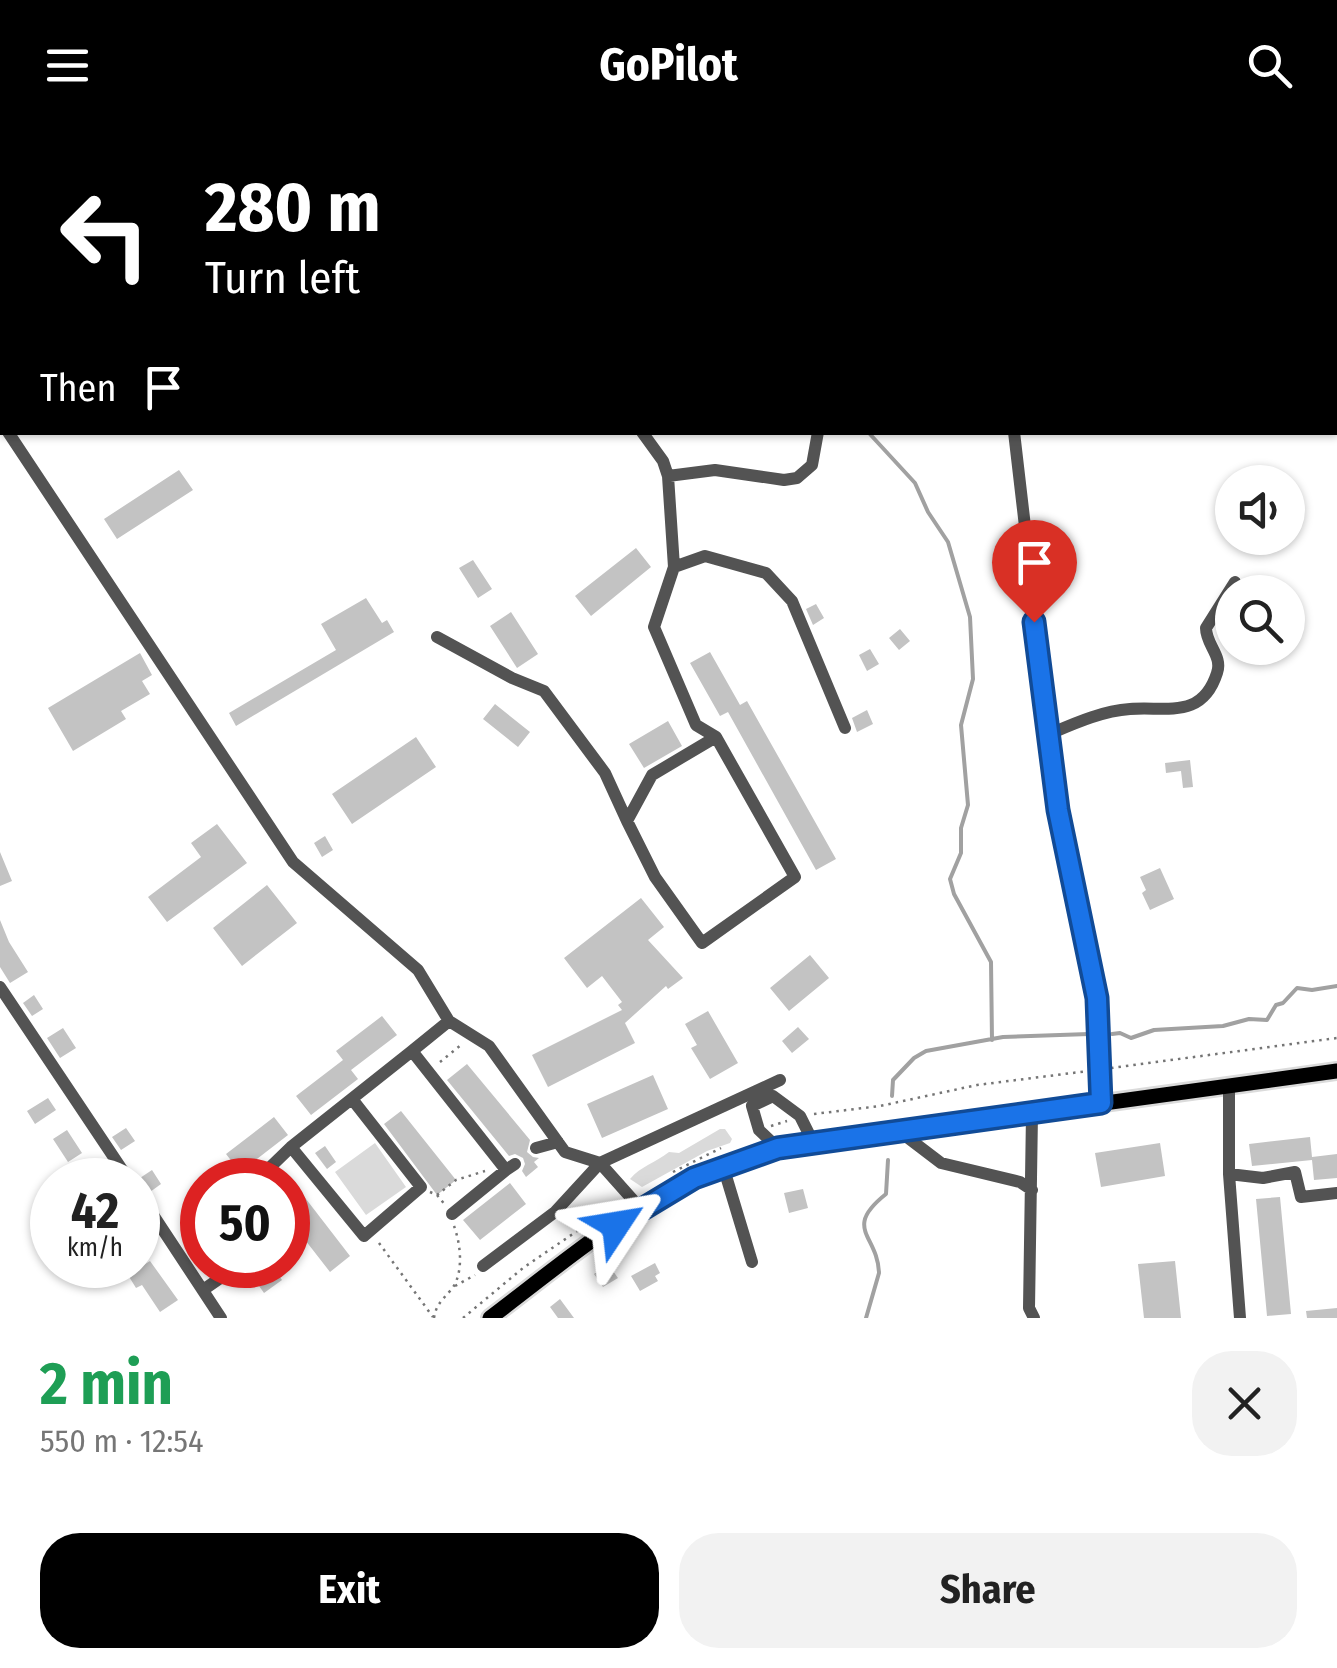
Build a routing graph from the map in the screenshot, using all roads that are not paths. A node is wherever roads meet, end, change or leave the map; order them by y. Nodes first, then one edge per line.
1 (10, 435) edge
2 (644, 435) edge
3 (817, 435) edge
4 (1014, 435) edge
5 (668, 476) junction
6 (674, 567) junction
7 (1215, 614) edge
8 (438, 637) dead end
9 (1215, 652) edge
10 (1218, 665) edge
11 (845, 728) dead end
12 (1047, 736) junction
13 (716, 737) junction
14 (627, 821) junction
15 (0, 987) edge
16 (449, 1021) junction
17 (412, 1051) junction
18 (1337, 1070) edge
19 (780, 1080) dead end
20 (1229, 1086) junction
21 (352, 1099) junction
22 (1101, 1103) junction
23 (1032, 1114) junction
24 (900, 1131) junction
25 (558, 1142) junction
26 (813, 1142) junction
27 (291, 1147) junction
28 (536, 1148) dead end
29 (778, 1148) junction
30 (114, 1158) edge
31 (280, 1158) edge
32 (600, 1162) junction
33 (723, 1166) junction
34 (1229, 1174) junction
35 (1032, 1190) junction
36 (1337, 1193) edge
37 (635, 1203) junction
38 (452, 1214) road end
39 (160, 1225) edge
40 (752, 1262) dead end
41 (483, 1266) road end
42 (206, 1288) edge
43 (203, 1290) junction
44 (221, 1318) edge
45 (490, 1318) edge
46 (1034, 1318) edge
47 (1240, 1318) edge

1 - 16 street
2 - 5 street
3 - 5 street
4 - 12 street
5 - 6 street
6 - 11 street
6 - 13 street
7 - 9 street
8 - 14 street
10 - 12 street
12 - 22 street
13 - 14 street
13 - 14 street
15 - 30 street
16 - 17 street
16 - 25 street
17 - 21 street
17 - 38 street
18 - 20 main road
19 - 32 street
20 - 22 main road
20 - 34 street
21 - 27 street
21 - 27 street
22 - 23 main road
23 - 24 main road
23 - 35 street
24 - 26 main road
24 - 35 street
25 - 28 street
25 - 32 street
26 - 29 main road
26 - 29 street
27 - 31 street
29 - 33 main road
32 - 37 street
32 - 41 street
33 - 37 main road
33 - 40 street
34 - 36 street
34 - 47 street
35 - 46 street
37 - 45 main road
39 - 43 street
42 - 43 street
43 - 44 street

